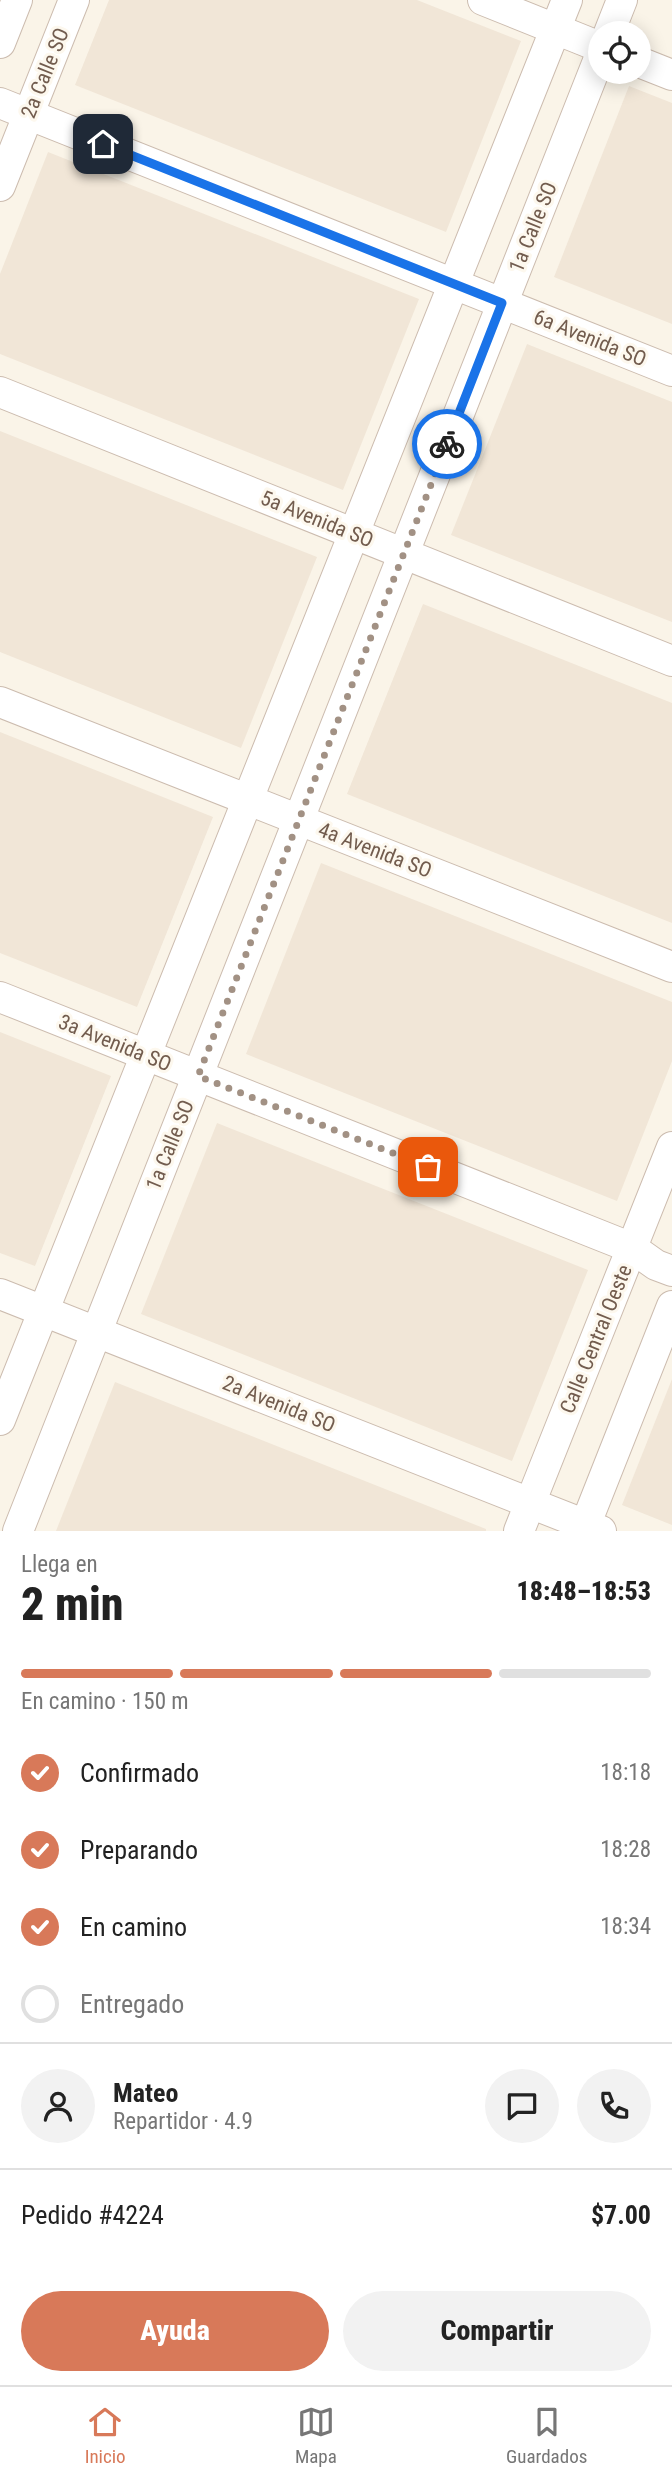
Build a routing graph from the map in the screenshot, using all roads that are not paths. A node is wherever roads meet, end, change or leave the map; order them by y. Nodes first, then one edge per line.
1 (17, 0) edge
2 (74, 0) edge
3 (483, 0) edge
4 (567, 0) edge
5 (622, 0) edge
6 (614, 21) edge
7 (556, 29) junction
8 (588, 42) edge
9 (0, 43) edge
10 (651, 67) edge
11 (672, 75) edge
12 (589, 84) edge
13 (0, 103) edge
14 (28, 114) junction
15 (0, 186) edge
16 (454, 284) junction
17 (502, 303) junction
18 (672, 371) edge
19 (0, 392) edge
20 (354, 534) junction
21 (404, 554) junction
22 (672, 661) edge
23 (0, 702) edge
24 (247, 800) junction
25 (299, 820) junction
26 (672, 967) edge
27 (0, 997) edge
28 (146, 1055) junction
29 (198, 1076) junction
30 (672, 1147) edge
31 (632, 1248) junction
32 (664, 1268) edge
33 (0, 1294) edge
34 (672, 1306) edge
35 (44, 1311) junction
36 (97, 1332) junction
37 (0, 1420) edge
38 (530, 1503) junction
39 (590, 1529) edge
40 (18, 1531) edge
41 (519, 1531) edge

1 - 9 street
2 - 14 street, 2a Calle SO
3 - 7 street
4 - 7 street
5 - 6 street
7 - 8 street
7 - 16 street
10 - 11 street
12 - 17 street, 1a Calle SO
13 - 14 street, 6a Avenida SO
14 - 15 street, 2a Calle SO
14 - 16 street, 6a Avenida SO
16 - 17 street, 6a Avenida SO
16 - 20 street
17 - 18 street, 6a Avenida SO
17 - 21 street, 1a Calle SO
19 - 20 street, 5a Avenida SO
20 - 21 street, 5a Avenida SO
20 - 24 street
21 - 22 street, 5a Avenida SO
21 - 25 street, 1a Calle SO
23 - 24 street, 4a Avenida SO
24 - 25 street, 4a Avenida SO
24 - 28 street
25 - 26 street, 4a Avenida SO
25 - 29 street, 1a Calle SO
27 - 28 street, 3a Avenida SO
28 - 29 street, 3a Avenida SO
28 - 35 street
29 - 31 street, 3a Avenida SO
29 - 36 street, 1a Calle SO
30 - 31 street, Calle Central Oeste
31 - 32 street, 3a Avenida SO
31 - 38 street, Calle Central Oeste
33 - 35 street, 2a Avenida SO
34 - 39 street
35 - 36 street, 2a Avenida SO
35 - 37 street
36 - 38 street, 2a Avenida SO
36 - 40 street, 1a Calle SO
38 - 39 street, 2a Avenida SO
38 - 41 street, Calle Central Oeste

